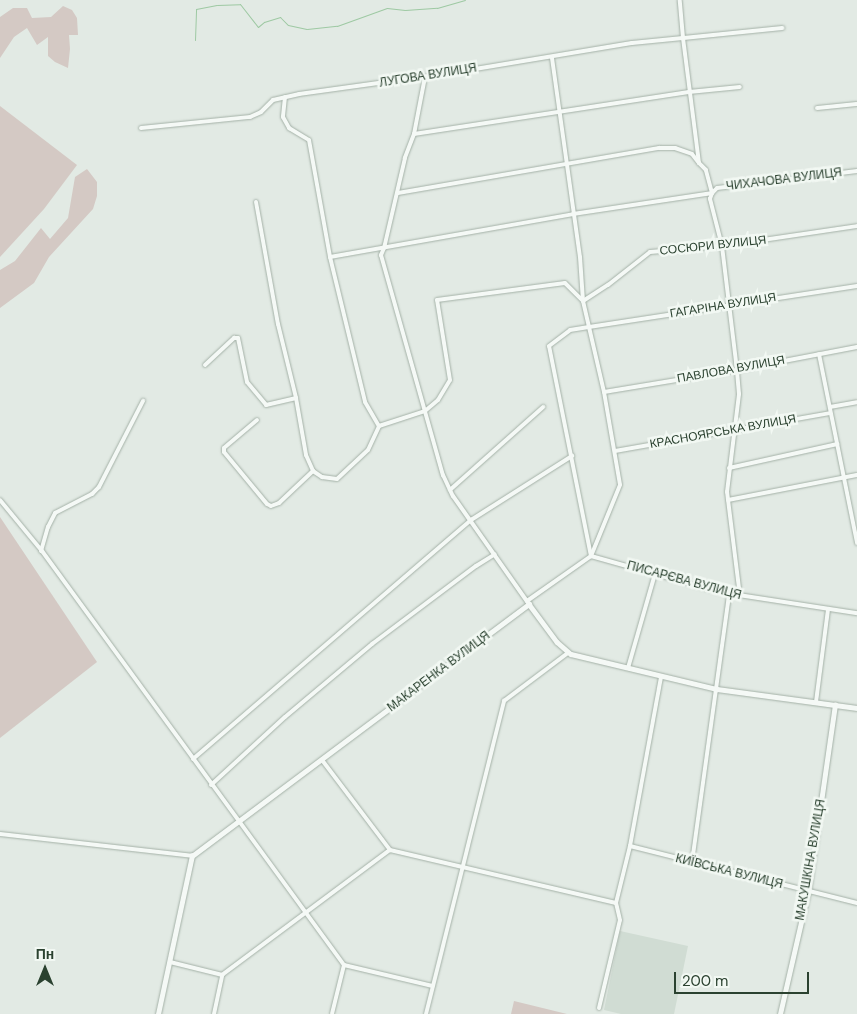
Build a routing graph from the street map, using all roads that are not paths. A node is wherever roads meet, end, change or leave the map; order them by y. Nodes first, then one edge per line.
1 (680, 0) edge
2 (782, 28) dead end
3 (683, 38) junction
4 (552, 58) junction
5 (424, 77) junction
6 (740, 88) dead end
7 (689, 92) junction
8 (286, 97) junction
9 (857, 104) edge
10 (817, 108) dead end
11 (559, 113) junction
12 (141, 128) dead end
13 (414, 134) junction
14 (699, 163) junction
15 (565, 164) junction
16 (857, 171) edge
17 (398, 193) junction
18 (712, 193) junction
19 (256, 202) dead end
20 (573, 214) junction
21 (857, 226) edge
22 (722, 246) junction
23 (384, 248) junction
24 (330, 257) junction
25 (857, 286) edge
26 (583, 301) junction
27 (730, 305) junction
28 (589, 326) junction
29 (857, 347) edge
30 (819, 354) junction
31 (204, 365) dead end
32 (737, 370) junction
33 (604, 392) junction
34 (296, 398) junction
35 (143, 401) dead end
36 (857, 402) edge
37 (830, 407) junction
38 (543, 408) dead end
39 (425, 411) junction
40 (830, 414) junction
41 (257, 420) dead end
42 (379, 426) junction
43 (735, 429) junction
44 (837, 444) junction
45 (615, 451) junction
46 (572, 456) junction
47 (729, 468) junction
48 (313, 471) junction
49 (857, 475) edge
50 (845, 477) junction
51 (450, 490) junction
52 (0, 500) edge
53 (728, 500) junction
54 (471, 520) junction
55 (857, 542) edge
56 (41, 551) junction
57 (495, 554) junction
58 (591, 556) junction
59 (655, 574) junction
60 (730, 594) junction
61 (740, 596) junction
62 (528, 603) junction
63 (828, 610) junction
64 (857, 613) edge
65 (569, 652) junction
66 (628, 668) junction
67 (661, 676) junction
68 (717, 688) junction
69 (816, 702) junction
70 (835, 705) junction
71 (857, 708) edge
72 (192, 760) junction
73 (322, 760) junction
74 (211, 785) junction
75 (238, 822) junction
76 (0, 834) edge
77 (630, 846) junction
78 (390, 850) junction
79 (192, 856) junction
80 (692, 862) junction
81 (463, 866) junction
82 (808, 892) junction
83 (616, 903) junction
84 (857, 903) edge
85 (307, 912) junction
86 (170, 962) junction
87 (344, 966) junction
88 (222, 975) junction
89 (433, 986) junction
90 (599, 1008) dead end
91 (158, 1014) edge
92 (214, 1014) edge
93 (332, 1014) edge
94 (426, 1014) edge
95 (780, 1014) edge

1 - 3 street
2 - 3 street, ЛУГОВА ВУЛИЦЯ
3 - 4 street, ЛУГОВА ВУЛИЦЯ
3 - 7 street
4 - 5 street, ЛУГОВА ВУЛИЦЯ
4 - 11 street
5 - 8 street, ЛУГОВА ВУЛИЦЯ
5 - 13 street
6 - 7 street
7 - 11 street
7 - 14 street
8 - 12 street, ЛУГОВА ВУЛИЦЯ
8 - 24 street
9 - 10 street
11 - 13 street
11 - 15 street
13 - 17 street
14 - 15 street
14 - 18 street
15 - 17 street
15 - 20 street
16 - 18 street, ЧИХАЧОВА ВУЛИЦЯ
17 - 23 street
18 - 20 street, ЧИХАЧОВА ВУЛИЦЯ
18 - 22 street
19 - 34 street
20 - 23 street, ЧИХАЧОВА ВУЛИЦЯ
20 - 26 street
21 - 22 street, СОСЮРИ ВУЛИЦЯ
22 - 26 street, СОСЮРИ ВУЛИЦЯ
22 - 27 street
23 - 24 street, ЧИХАЧОВА ВУЛИЦЯ
23 - 39 street
24 - 42 street
25 - 27 street, ГАГАРІНА ВУЛИЦЯ
26 - 28 street
26 - 39 street
27 - 28 street, ГАГАРІНА ВУЛИЦЯ
27 - 32 street
28 - 33 street
28 - 46 street, ГАГАРІНА ВУЛИЦЯ
29 - 30 street, ПАВЛОВА ВУЛИЦЯ
30 - 32 street, ПАВЛОВА ВУЛИЦЯ
30 - 37 street
31 - 34 street
32 - 33 street, ПАВЛОВА ВУЛИЦЯ
32 - 43 street
33 - 45 street
34 - 48 street
35 - 56 street
36 - 37 street
37 - 40 street
38 - 51 street
39 - 42 street
39 - 51 street
40 - 43 street, КРАСНОЯРСЬКА ВУЛИЦЯ
40 - 44 street
41 - 48 street
42 - 48 street
43 - 45 street, КРАСНОЯРСЬКА ВУЛИЦЯ
43 - 47 street
44 - 47 street
44 - 50 street
45 - 58 street
46 - 54 street
46 - 58 street
47 - 53 street
49 - 50 street
50 - 53 street
50 - 55 street
51 - 54 street
52 - 56 street
53 - 61 street
54 - 57 street
54 - 72 street
56 - 72 street
57 - 62 street
57 - 74 street
58 - 59 street, ПИСАРЄВА ВУЛИЦЯ
58 - 62 street
59 - 60 street, ПИСАРЄВА ВУЛИЦЯ
59 - 66 street
60 - 61 street, ПИСАРЄВА ВУЛИЦЯ
60 - 68 street
61 - 63 street, ПИСАРЄВА ВУЛИЦЯ
62 - 65 street
62 - 73 street, МАКАРЕНКА ВУЛИЦЯ
63 - 64 street, ПИСАРЄВА ВУЛИЦЯ
63 - 69 street
65 - 66 street
65 - 81 street
66 - 67 street
67 - 68 street
67 - 77 street
68 - 69 street
68 - 80 street
69 - 70 street
70 - 71 street
70 - 82 street, МАКУШКІНА ВУЛИЦЯ
72 - 74 street
73 - 75 street, МАКАРЕНКА ВУЛИЦЯ
73 - 78 street
74 - 75 street
75 - 79 street, МАКАРЕНКА ВУЛИЦЯ
75 - 85 street
76 - 79 street
77 - 80 street, КИЇВСЬКА ВУЛИЦЯ
77 - 83 street
78 - 81 street
78 - 85 street
79 - 86 street
80 - 82 street, КИЇВСЬКА ВУЛИЦЯ
81 - 83 street
81 - 89 street
82 - 84 street, КИЇВСЬКА ВУЛИЦЯ
82 - 95 street, МАКУШКІНА ВУЛИЦЯ
83 - 90 street
85 - 87 street
85 - 88 street
86 - 88 street
86 - 91 street
87 - 89 street
87 - 93 street
88 - 92 street
89 - 94 street

